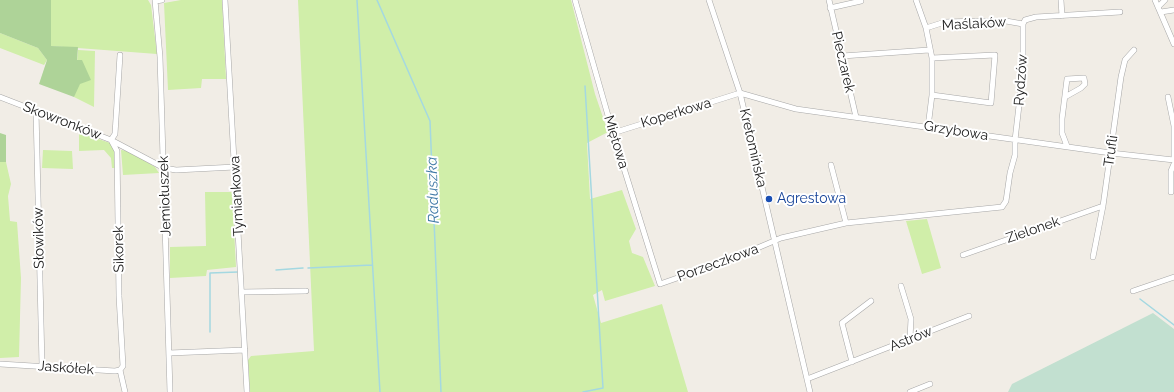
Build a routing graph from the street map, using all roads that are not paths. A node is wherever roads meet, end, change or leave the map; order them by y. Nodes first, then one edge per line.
1 (162, 0) edge
2 (225, 0) edge
3 (575, 0) edge
4 (709, 0) edge
5 (829, 0) edge
6 (916, 0) edge
7 (1061, 0) edge
8 (1155, 0) edge
9 (1165, 0) edge
10 (155, 1) edge
11 (861, 1) dead end
12 (830, 8) junction
13 (1160, 9) junction
14 (1174, 10) edge
15 (1120, 12) dead end
16 (1062, 16) junction
17 (1024, 22) junction
18 (926, 28) junction
19 (1174, 44) edge
20 (929, 50) junction
21 (1134, 50) dead end
22 (120, 55) dead end
23 (842, 56) junction
24 (932, 58) junction
25 (740, 93) junction
26 (932, 95) junction
27 (0, 96) edge
28 (1168, 96) dead end
29 (1065, 97) junction
30 (36, 111) junction
31 (856, 117) junction
32 (928, 126) junction
33 (613, 133) junction
34 (111, 140) junction
35 (1014, 140) junction
36 (1067, 146) junction
37 (1111, 153) junction
38 (1164, 158) junction
39 (1174, 160) edge
40 (1174, 164) edge
41 (831, 165) dead end
42 (235, 167) junction
43 (164, 168) junction
44 (1171, 171) junction
45 (1171, 192) dead end
46 (1103, 206) junction
47 (846, 223) junction
48 (775, 241) junction
49 (963, 255) dead end
50 (1093, 257) dead end
51 (1174, 277) edge
52 (660, 284) joint
53 (901, 286) dead end
54 (306, 291) dead end
55 (242, 292) junction
56 (1133, 292) dead end
57 (871, 301) dead end
58 (969, 316) dead end
59 (910, 338) junction
60 (244, 350) junction
61 (169, 353) junction
62 (852, 362) junction
63 (0, 364) edge
64 (42, 365) junction
65 (120, 370) junction
66 (807, 379) junction
67 (930, 384) dead end
68 (125, 392) edge
69 (170, 392) edge
70 (247, 392) edge
71 (810, 392) edge
72 (910, 392) edge

1 - 10 street
2 - 42 street, Tymiankowa
3 - 33 street, Miętowa
4 - 25 street, Kretomińska
5 - 12 street, Pieczarek
6 - 18 street
7 - 16 street
8 - 13 street
9 - 13 street
10 - 43 street, Jemiołuszek
11 - 12 street
12 - 23 street, Pieczarek
13 - 14 street
13 - 19 street
15 - 16 street, Maślaków
16 - 17 street, Maślaków
17 - 18 street, Maślaków
17 - 35 street, Rydzów
18 - 20 street
20 - 23 street
20 - 24 street
21 - 37 street, Trufli
22 - 34 street, Skowronków
23 - 31 street, Pieczarek
24 - 26 street
24 - 26 street
25 - 31 street, Grzybowa
25 - 33 street, Koperkowa
25 - 48 street, Kretomińska
26 - 32 street
27 - 30 street, Skowronków
28 - 39 street
29 - 29 street
29 - 36 street
30 - 34 street, Skowronków
30 - 64 street, Słowików
31 - 32 street, Grzybowa
32 - 35 street, Grzybowa
33 - 52 street, Miętowa
34 - 43 street
34 - 65 street, Sikorek
35 - 36 street, Grzybowa
35 - 47 street
36 - 37 street, Grzybowa
37 - 38 street, Grzybowa
37 - 46 street, Trufli
38 - 39 street, Grzybowa
38 - 44 street
40 - 44 street
41 - 47 street
42 - 43 street
42 - 55 street, Tymiankowa
43 - 61 street, Jemiołuszek
44 - 45 street
46 - 49 street, Zielonek
46 - 50 street, Trufli
47 - 48 street
48 - 52 street, Porzeczkowa
48 - 66 street, Kretomińska
51 - 56 street
53 - 59 street
54 - 55 street
55 - 60 street, Tymiankowa
57 - 62 street
58 - 59 street, Astrów
59 - 62 street, Astrów
60 - 61 street
60 - 70 street, Tymiankowa
61 - 69 street, Jemiołuszek
62 - 66 street, Astrów
63 - 64 street, Jaskółek
64 - 65 street, Jaskółek
65 - 68 street
66 - 71 street, Kretomińska
67 - 72 street

